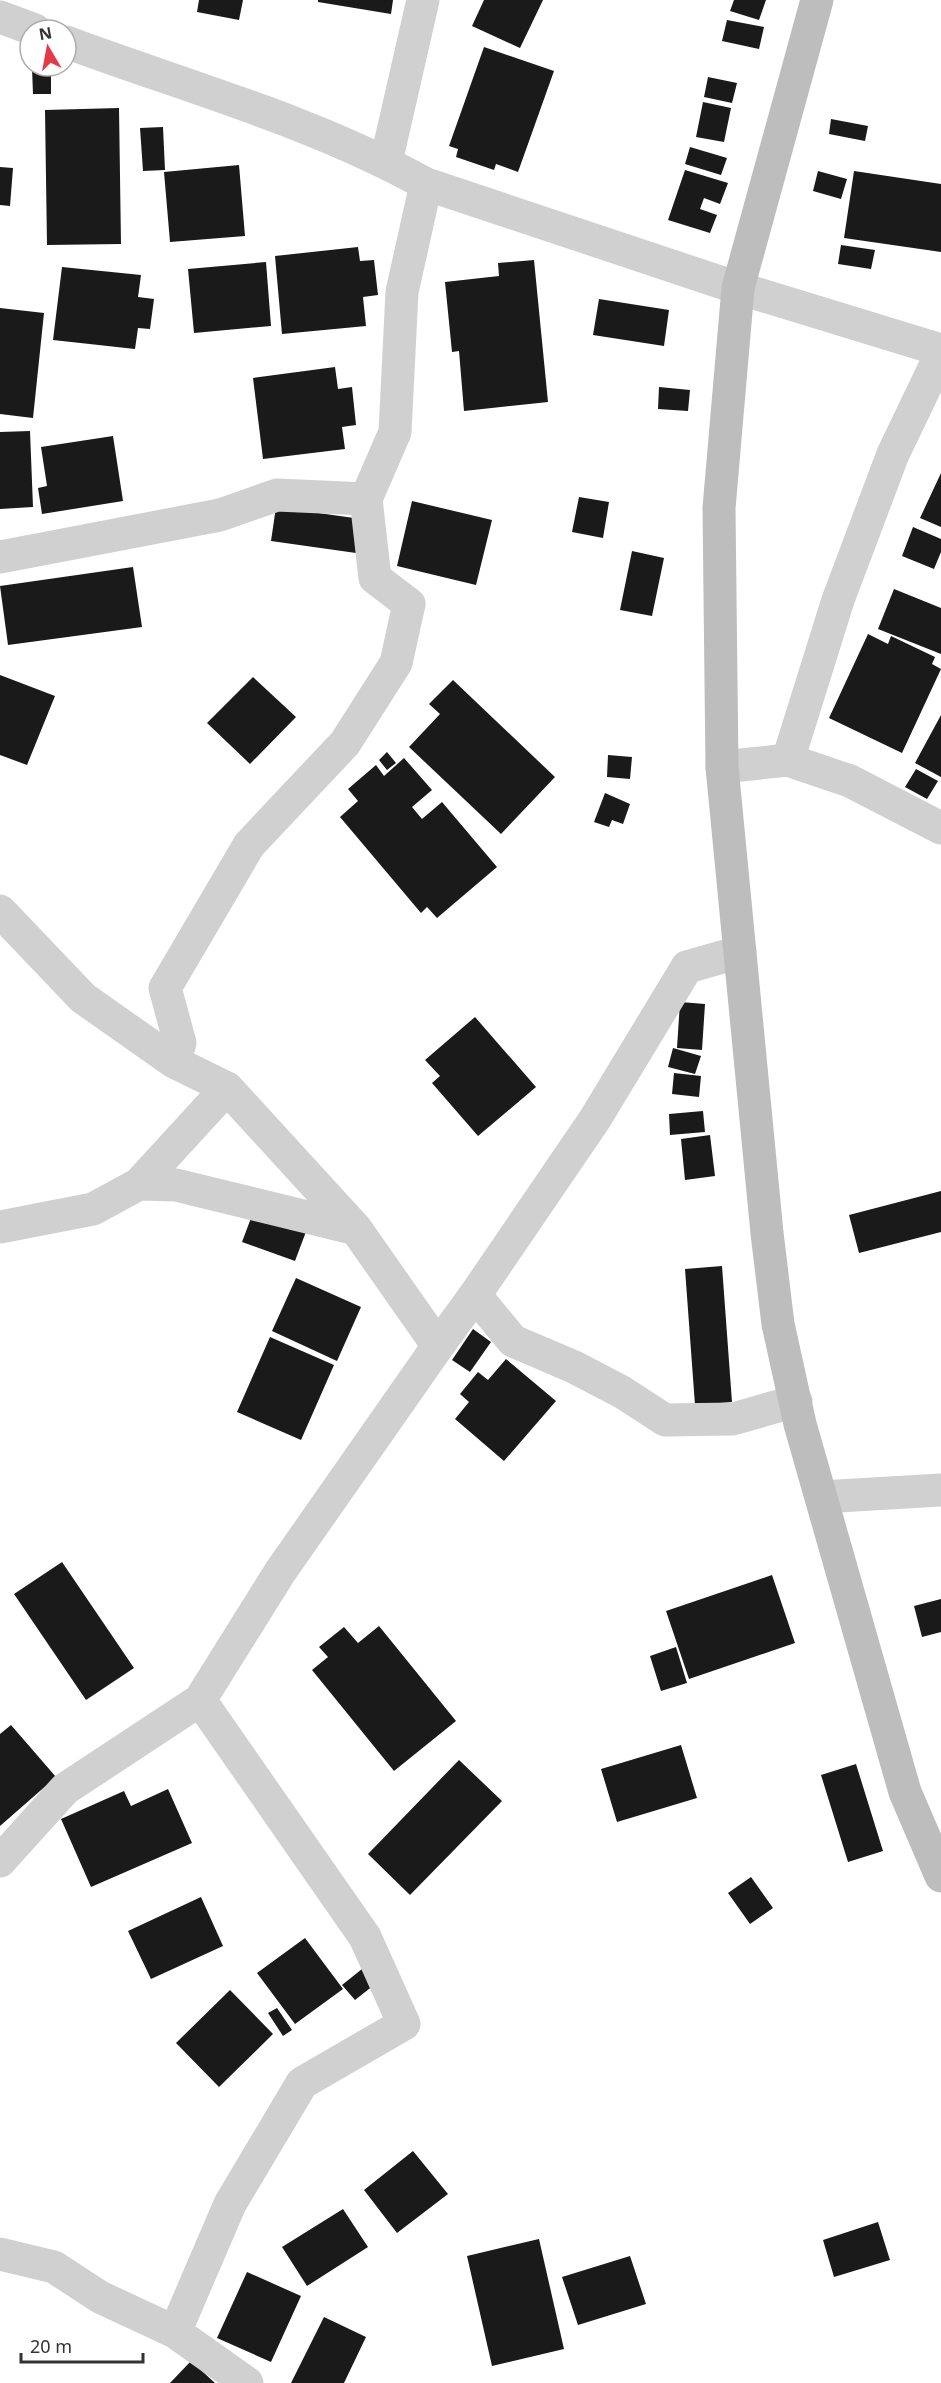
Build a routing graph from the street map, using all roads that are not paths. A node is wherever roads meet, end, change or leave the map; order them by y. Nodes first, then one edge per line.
1 (423, 0) edge
2 (818, 0) edge
3 (5, 12) edge
4 (18, 20) edge
5 (78, 46) edge
6 (386, 162) junction
7 (426, 184) junction
8 (738, 288) junction
9 (941, 352) edge
10 (366, 499) junction
11 (0, 557) edge
12 (788, 760) junction
13 (722, 767) junction
14 (941, 828) edge
15 (0, 911) edge
16 (740, 952) junction
17 (174, 1062) junction
18 (227, 1088) junction
19 (139, 1184) junction
20 (0, 1227) edge
21 (356, 1229) junction
22 (475, 1295) junction
23 (438, 1346) junction
24 (796, 1401) junction
25 (941, 1490) edge
26 (821, 1497) junction
27 (200, 1700) junction
28 (0, 1861) edge
29 (940, 1873) edge
30 (0, 2254) edge
31 (175, 2332) junction
32 (247, 2383) edge

1 - 6 street
2 - 8 street
3 - 4 street
5 - 6 street
6 - 7 street
7 - 8 street
7 - 10 street
8 - 9 street
8 - 13 street
9 - 12 street
10 - 11 street
10 - 17 street
12 - 13 street
12 - 14 street
13 - 16 street
15 - 17 street
16 - 22 street
16 - 24 street
17 - 18 street
18 - 19 street
18 - 21 street
19 - 20 street
19 - 21 street
21 - 23 street
22 - 23 street
22 - 24 street
23 - 27 street
24 - 26 street
25 - 26 street
26 - 29 street
27 - 28 street
27 - 31 street
30 - 31 street
31 - 32 street

